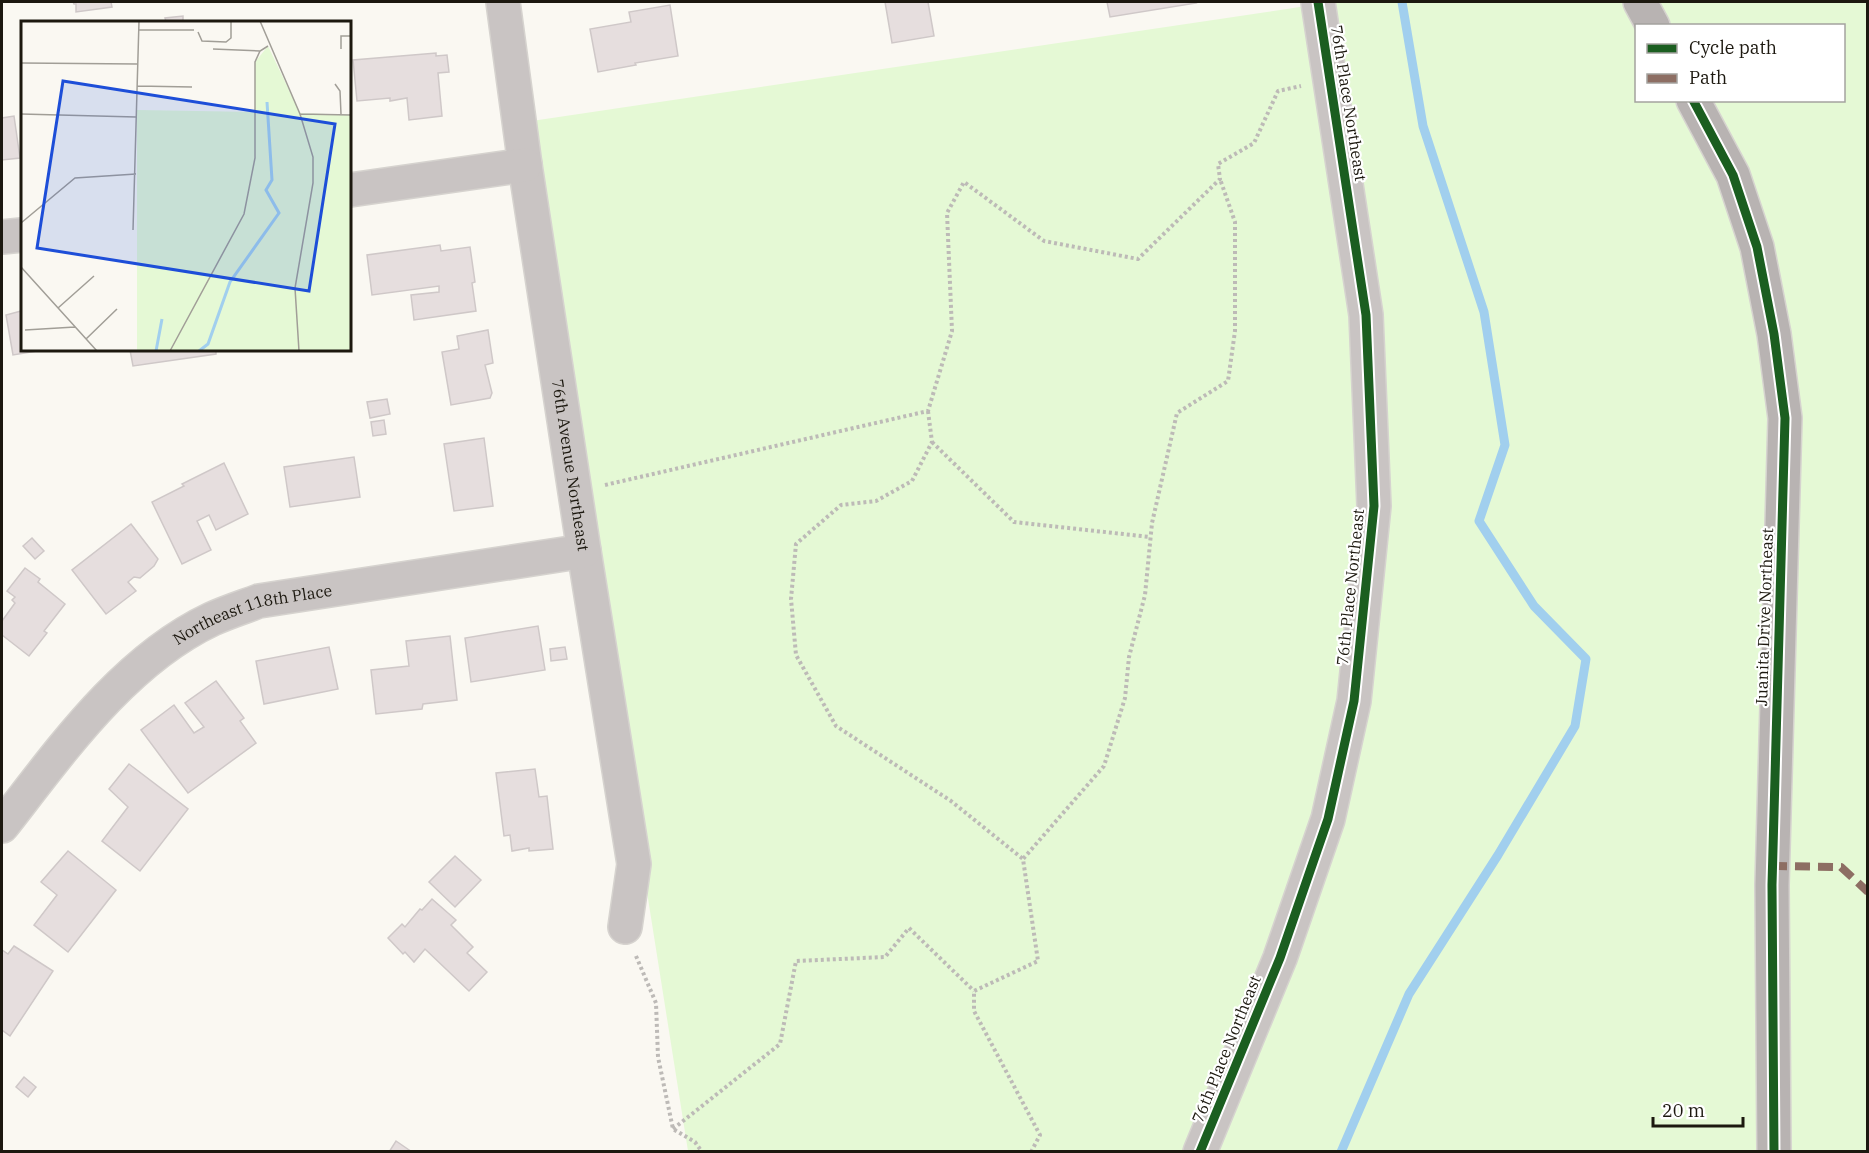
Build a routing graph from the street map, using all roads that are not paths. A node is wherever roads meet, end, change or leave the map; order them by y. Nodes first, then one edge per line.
1 (503, 2) edge
2 (1318, 2) edge
3 (1640, 2) edge
4 (1652, 24) edge
5 (1694, 102) edge
6 (525, 165) junction
7 (351, 190) edge
8 (21, 235) edge
9 (2, 237) edge
10 (584, 551) junction
11 (2, 826) edge
12 (625, 927) road end
13 (1200, 1152) edge
14 (1774, 1152) edge

1 - 6 street, 76th Avenue Northeast
2 - 13 street, 76th Place Northeast
3 - 4 main road
5 - 14 main road, Juanita Drive Northeast
6 - 7 street
6 - 10 street, 76th Avenue Northeast
8 - 9 street
10 - 11 street, Northeast 118th Place
10 - 12 street, 76th Avenue Northeast

